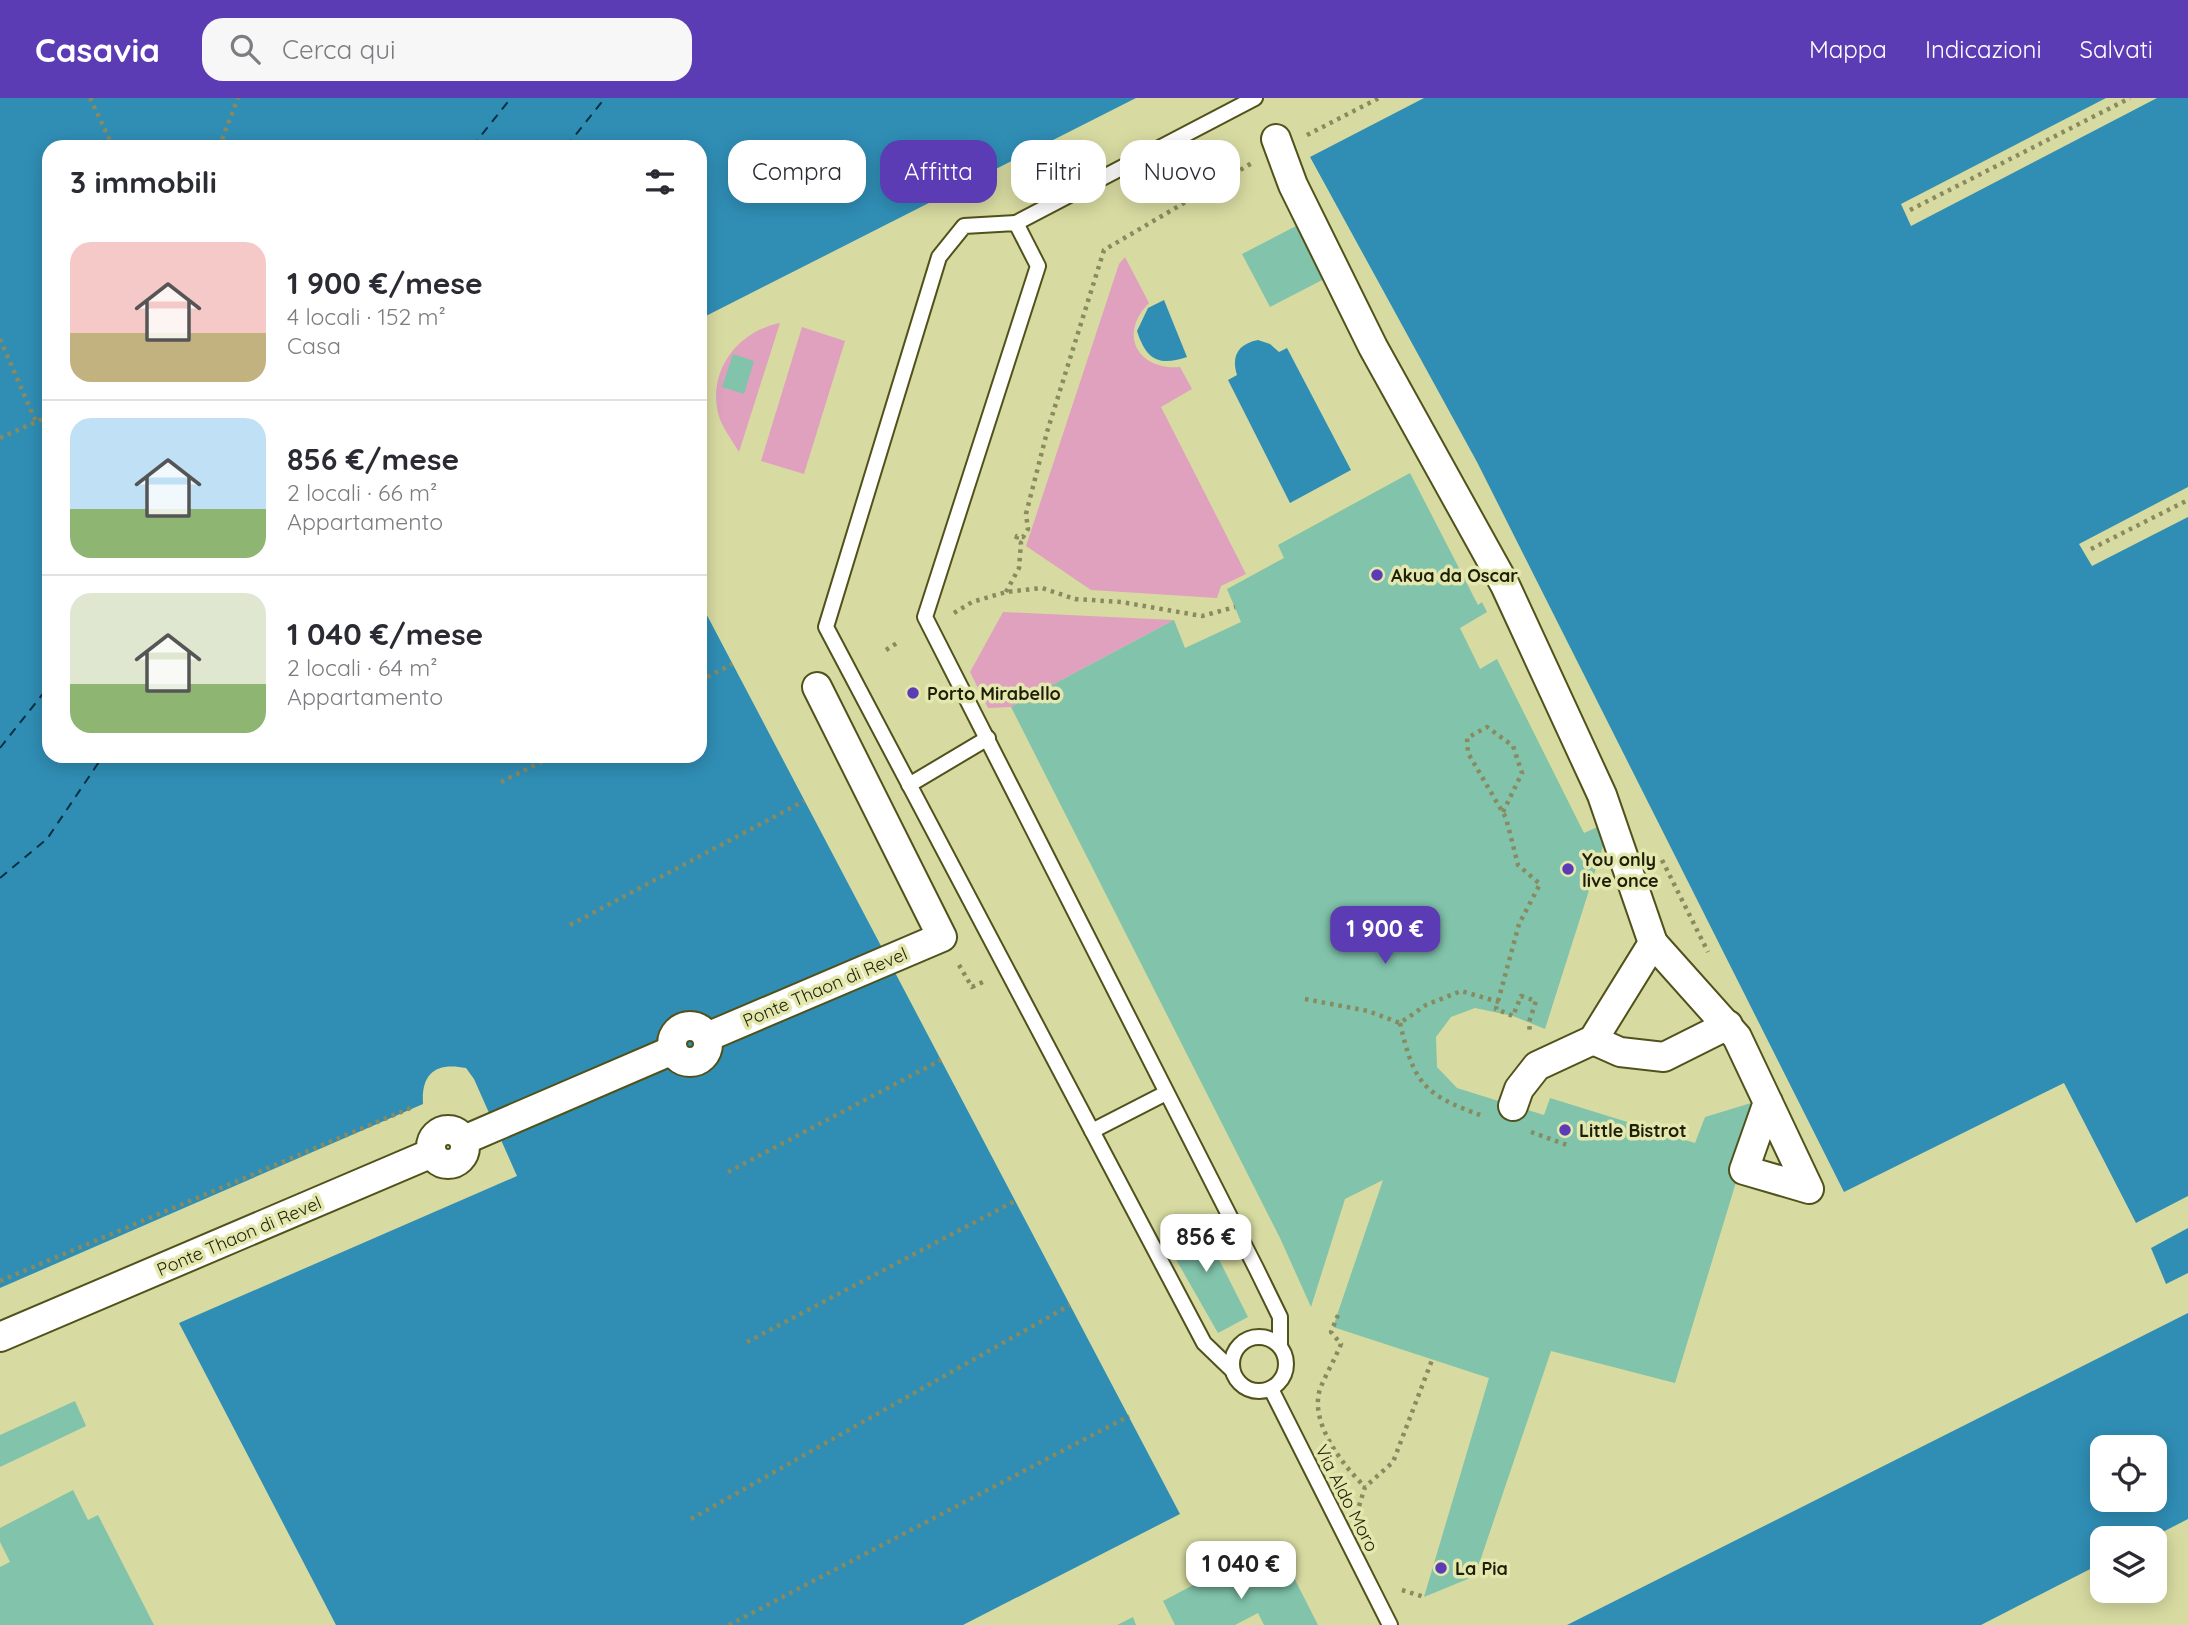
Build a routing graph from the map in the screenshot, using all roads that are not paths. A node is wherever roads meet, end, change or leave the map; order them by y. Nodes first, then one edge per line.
1 (1255, 98) edge
2 (1278, 144) road end
3 (1016, 223) junction
4 (817, 687) dead end
5 (988, 738) junction
6 (909, 785) junction
7 (1653, 943) junction
8 (1728, 1025) junction
9 (1593, 1040) junction
10 (1166, 1093) junction
11 (1768, 1102) dead end
12 (1509, 1118) road end
13 (1091, 1131) junction
14 (0, 1337) edge
15 (1280, 1346) junction
16 (1232, 1370) junction
17 (1271, 1389) junction
18 (1390, 1625) edge

1 - 3 lane
2 - 7 street
3 - 5 lane
3 - 6 lane
4 - 14 street, Ponte Thaon di Revel
5 - 6 lane
5 - 10 lane
6 - 13 lane
7 - 8 street
7 - 9 street
8 - 9 street
8 - 11 street
9 - 12 street
10 - 13 lane
10 - 15 lane
13 - 16 lane
15 - 16 lane
15 - 17 lane
16 - 17 lane
17 - 18 lane, Via Aldo Moro

